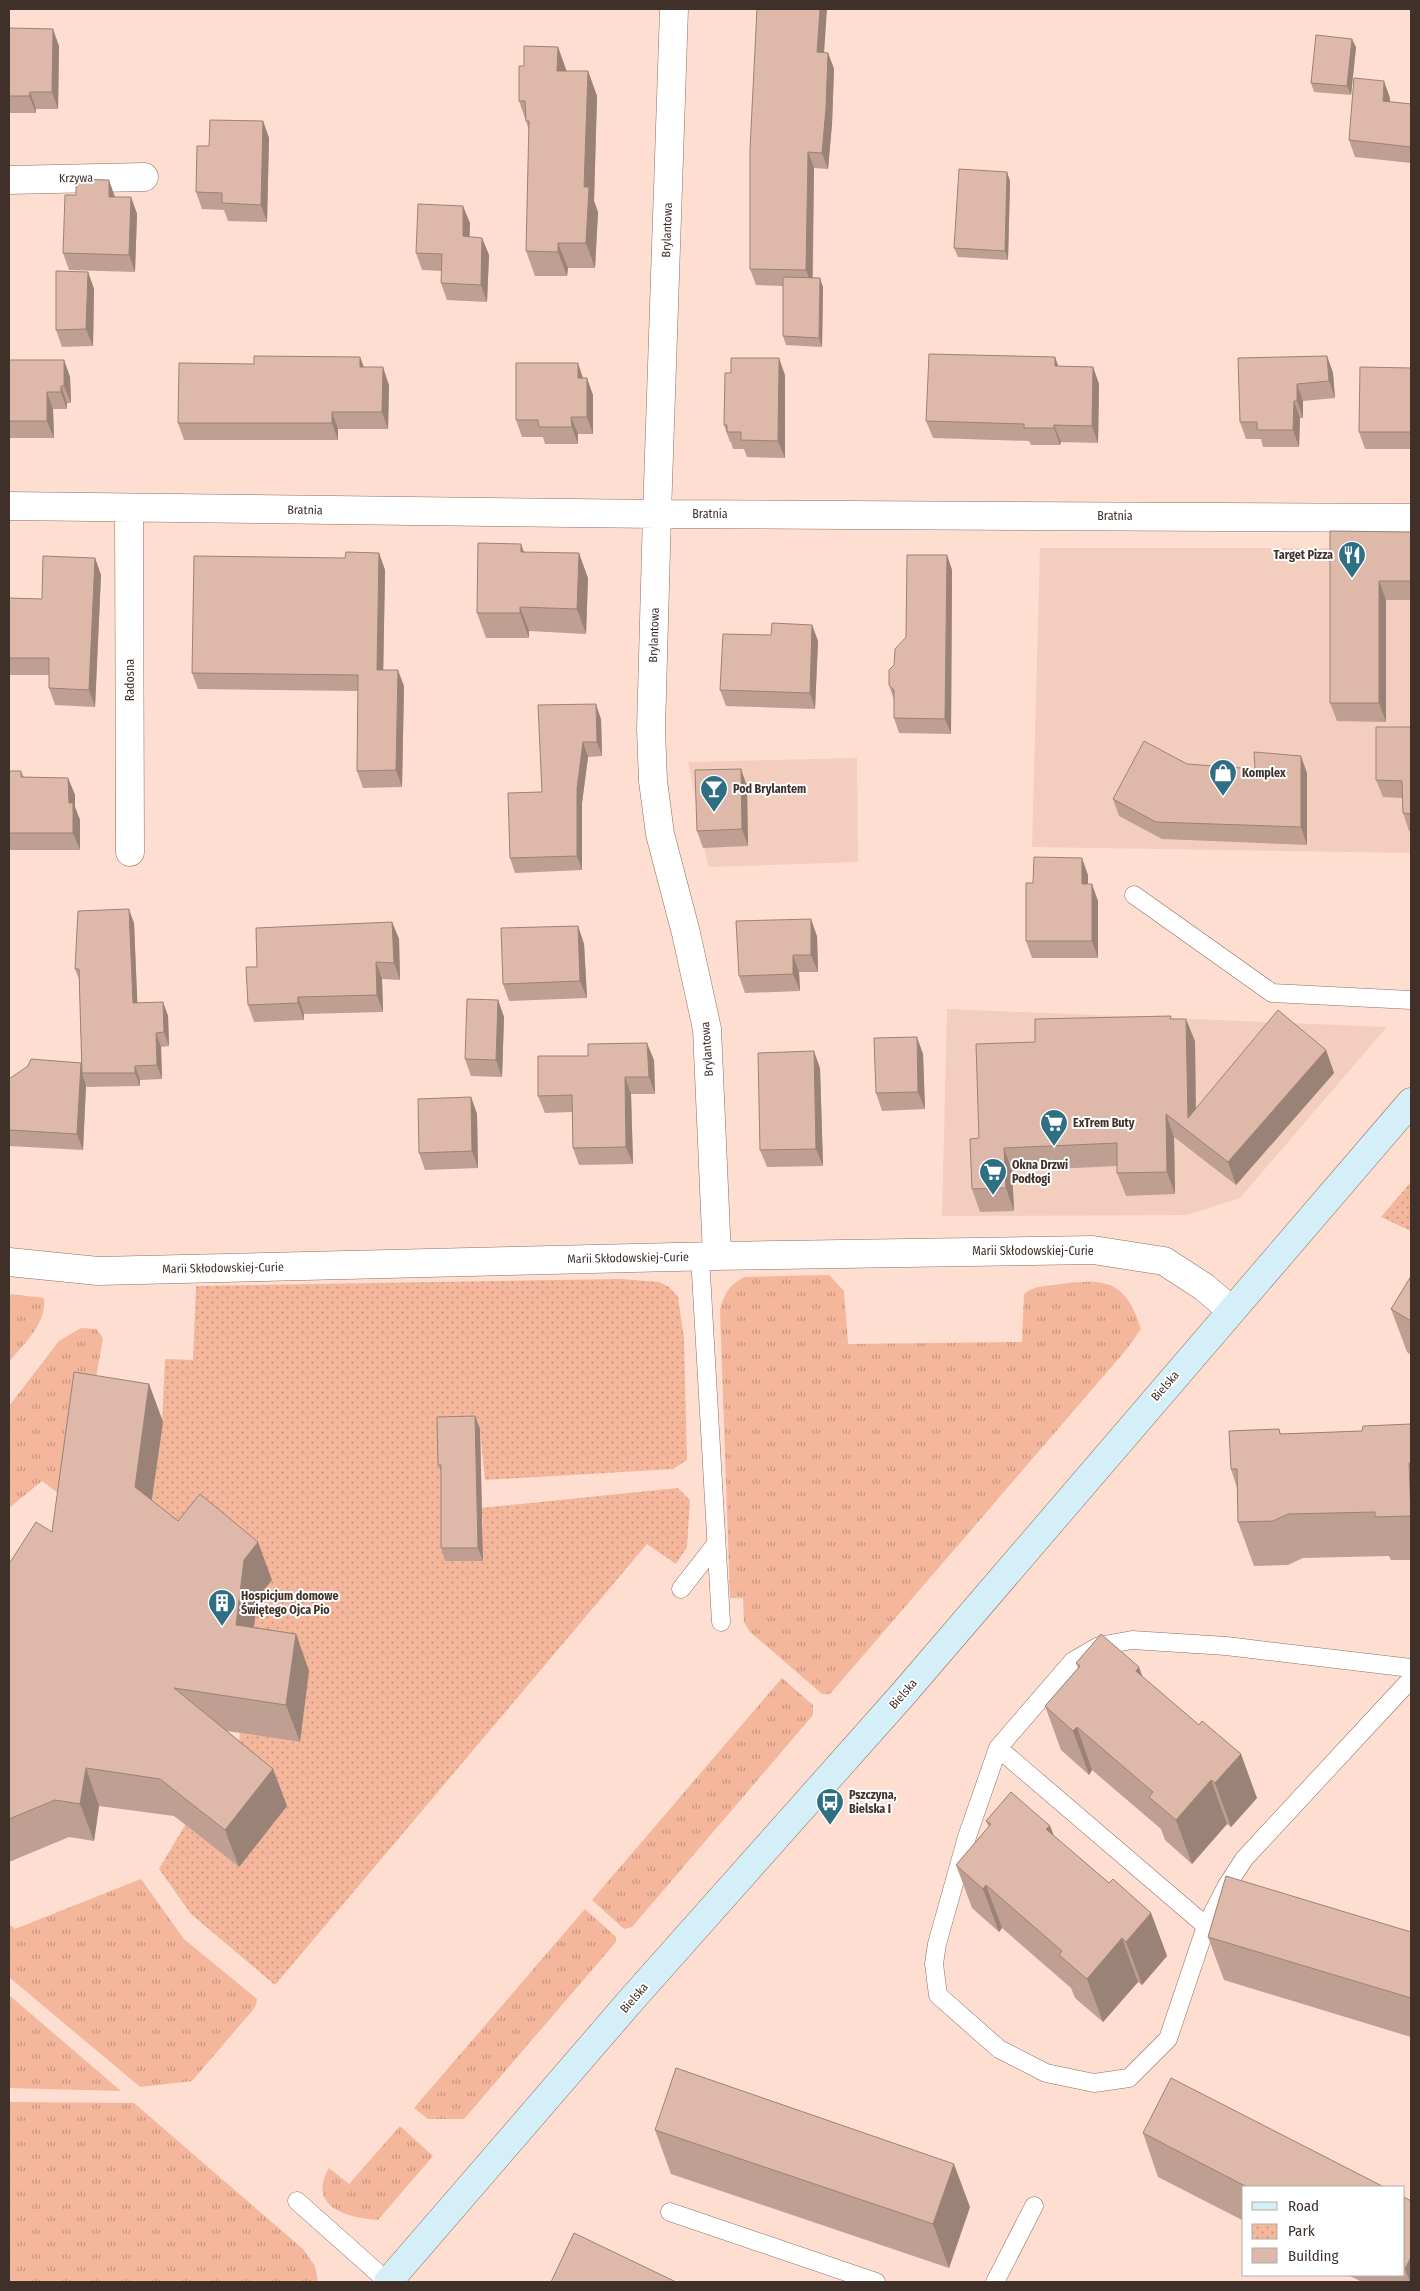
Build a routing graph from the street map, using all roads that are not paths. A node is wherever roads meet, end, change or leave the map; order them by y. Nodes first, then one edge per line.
1 (674, 9) edge
2 (144, 176) dead end
3 (9, 180) edge
4 (9, 506) edge
5 (129, 508) junction
6 (657, 514) junction
7 (1411, 518) edge
8 (130, 852) dead end
9 (1134, 896) dead end
10 (1411, 1000) edge
11 (1411, 1102) edge
12 (708, 1256) junction
13 (9, 1262) edge
14 (1231, 1310) junction
15 (716, 1544) junction
16 (681, 1589) dead end
17 (721, 1622) dead end
18 (1411, 1668) edge
19 (1411, 1679) edge
20 (998, 1748) junction
21 (1206, 1926) junction
22 (297, 2201) dead end
23 (1034, 2206) dead end
24 (670, 2212) dead end
25 (388, 2282) edge
26 (876, 2282) edge
27 (995, 2282) edge

1 - 6 street, Brylantowa
2 - 3 street, Krzywa
4 - 5 street, Bratnia
5 - 6 street, Bratnia
5 - 8 street, Radosna
6 - 7 street, Bratnia
6 - 12 street, Brylantowa
9 - 10 lane
11 - 14 main road, Bielska
12 - 13 street, Marii Skłodowskiej-Curie
12 - 14 street, Marii Skłodowskiej-Curie
12 - 15 lane
14 - 25 main road, Bielska
15 - 16 lane
15 - 17 lane
18 - 20 lane
19 - 21 lane
20 - 21 lane
20 - 21 lane
22 - 25 lane
23 - 27 lane
24 - 26 lane

